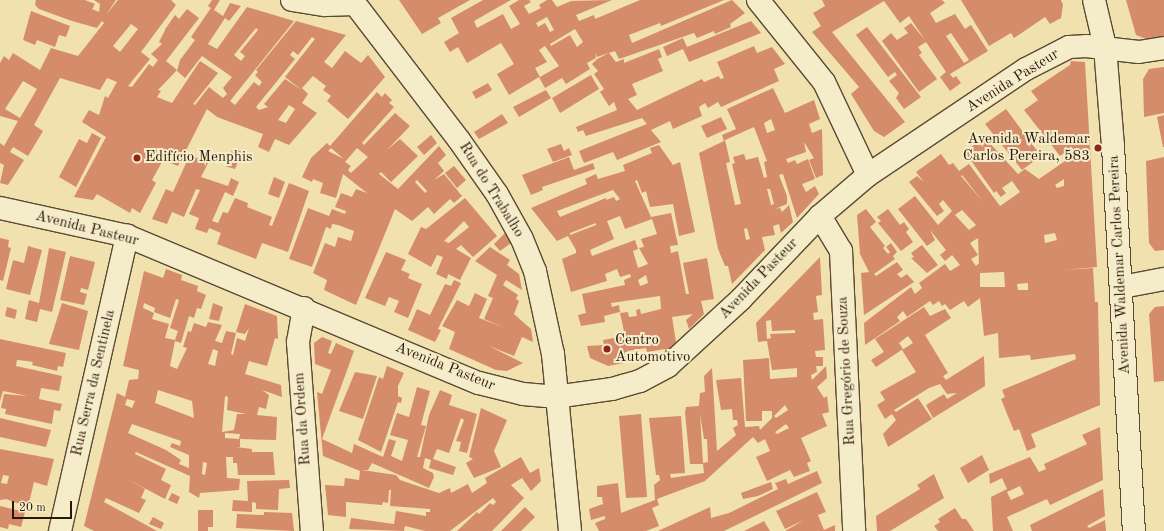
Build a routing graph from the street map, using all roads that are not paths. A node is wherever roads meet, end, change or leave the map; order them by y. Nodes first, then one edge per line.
1 (292, 0) edge
2 (758, 0) edge
3 (1094, 0) edge
4 (353, 2) edge
5 (1105, 47) junction
6 (1164, 48) edge
7 (868, 175) junction
8 (0, 208) edge
9 (820, 216) junction
10 (127, 236) junction
11 (1164, 279) edge
12 (1122, 287) junction
13 (304, 308) junction
14 (555, 397) junction
15 (60, 531) edge
16 (312, 531) edge
17 (570, 531) edge
18 (854, 531) edge
19 (1134, 531) edge

1 - 4 street
2 - 7 street
3 - 5 street, Avenida Waldemar Carlos Pereira
4 - 14 street, Rua do Trabalho
5 - 6 street, Avenida Pasteur
5 - 7 street, Avenida Pasteur
5 - 12 street, Avenida Waldemar Carlos Pereira
7 - 9 street, Avenida Pasteur
8 - 10 street, Avenida Pasteur
9 - 14 street, Avenida Pasteur
9 - 18 street, Rua Gregório de Souza
10 - 13 street, Avenida Pasteur
10 - 15 street, Rua Serra da Sentinela
11 - 12 street
12 - 19 street, Avenida Waldemar Carlos Pereira
13 - 14 street, Avenida Pasteur
13 - 16 street, Rua da Ordem
14 - 17 street, Rua do Trabalho

